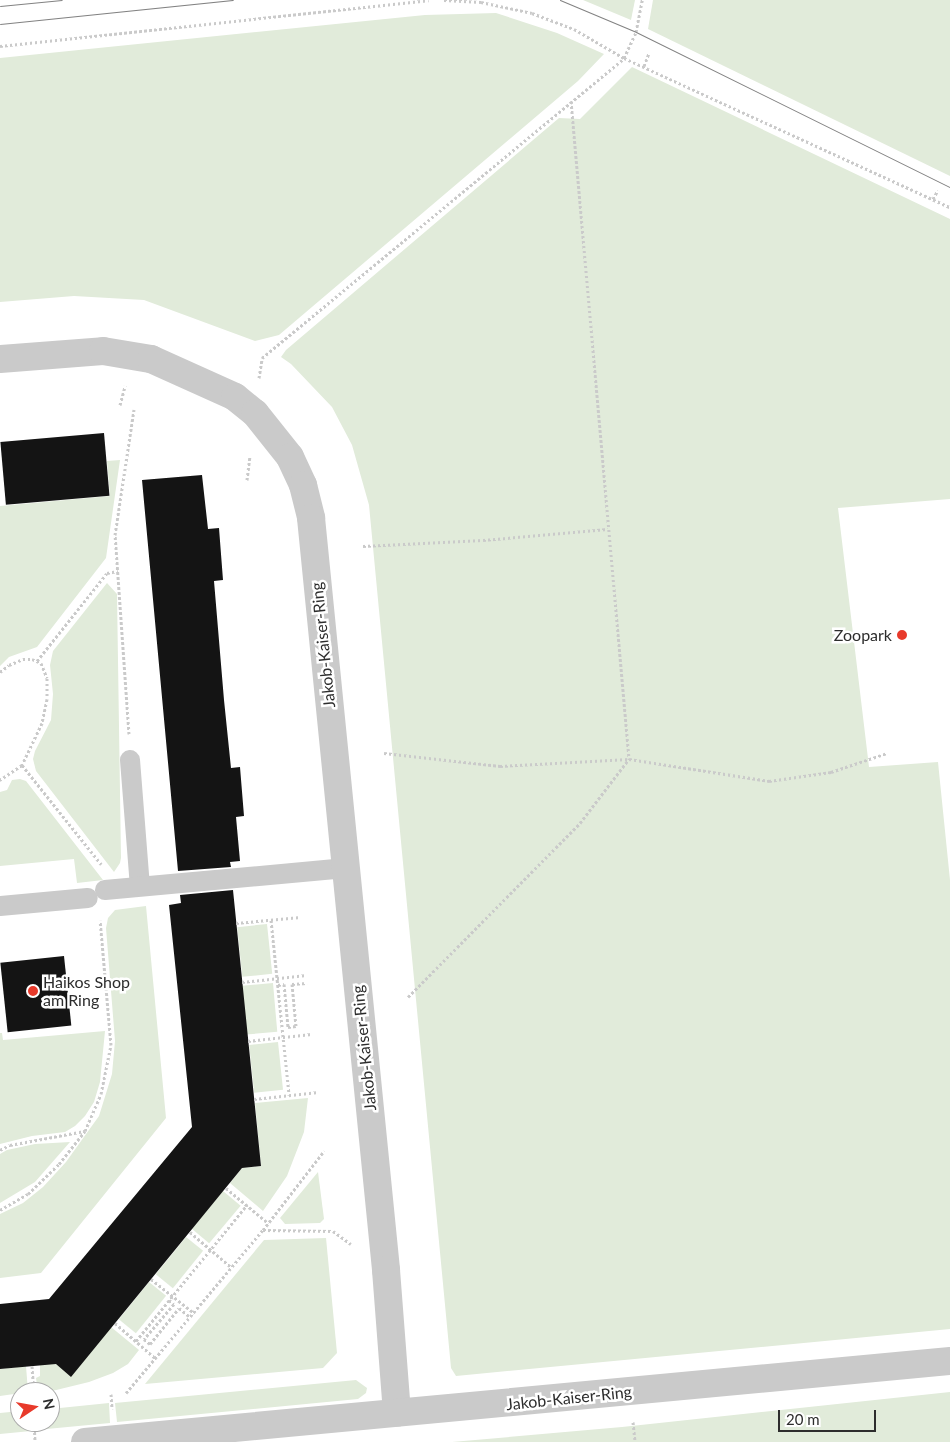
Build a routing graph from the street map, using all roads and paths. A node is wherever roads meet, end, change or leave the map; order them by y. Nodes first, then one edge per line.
1 (429, 0) edge
2 (444, 0) edge
3 (642, 0) edge
4 (0, 46) edge
5 (649, 53) dead end
6 (624, 58) junction
7 (644, 66) junction
8 (572, 102) junction
9 (938, 190) dead end
10 (933, 200) junction
11 (950, 207) edge
12 (0, 358) edge
13 (134, 409) dead end
14 (255, 413) junction
15 (608, 529) junction
16 (362, 546) dead end
17 (118, 571) junction
18 (37, 661) junction
19 (0, 672) edge
20 (384, 753) dead end
21 (887, 753) dead end
22 (629, 759) junction
23 (130, 760) joint
24 (22, 765) junction
25 (0, 780) edge
26 (346, 868) junction
27 (140, 886) junction
28 (104, 892) junction
29 (0, 906) edge
30 (100, 914) dead end
31 (301, 917) dead end
32 (271, 920) junction
33 (236, 923) dead end
34 (306, 975) dead end
35 (277, 978) junction
36 (242, 982) dead end
37 (307, 983) dead end
38 (278, 985) junction
39 (408, 997) dead end
40 (312, 1034) dead end
41 (283, 1037) junction
42 (248, 1041) dead end
43 (319, 1092) dead end
44 (289, 1095) junction
45 (254, 1099) dead end
46 (85, 1131) junction
47 (0, 1150) edge
48 (324, 1151) dead end
49 (226, 1188) dead end
50 (247, 1205) junction
51 (0, 1210) edge
52 (268, 1223) junction
53 (263, 1230) junction
54 (190, 1232) dead end
55 (211, 1250) junction
56 (232, 1267) junction
57 (386, 1270) junction
58 (151, 1279) dead end
59 (173, 1296) junction
60 (169, 1300) junction
61 (194, 1313) junction
62 (190, 1317) junction
63 (114, 1323) dead end
64 (136, 1341) junction
65 (155, 1358) junction
66 (950, 1360) edge
67 (32, 1366) dead end
68 (33, 1382) edge
69 (126, 1393) dead end
70 (397, 1413) junction
71 (85, 1442) edge

1 - 4 path
2 - 6 path
3 - 6 path
5 - 7 path
6 - 7 path
6 - 8 path
7 - 10 path
8 - 14 path
8 - 15 path
9 - 10 path
10 - 11 path
12 - 14 street, Jakob-Kaiser-Ring
13 - 17 path
14 - 26 street, Jakob-Kaiser-Ring
15 - 16 path
15 - 22 path
17 - 18 path
17 - 23 path
18 - 19 path
18 - 24 path
20 - 22 path
21 - 22 path
22 - 39 path
23 - 27 lane
24 - 25 path
24 - 28 path
26 - 27 lane
26 - 57 street, Jakob-Kaiser-Ring
27 - 28 lane
28 - 29 lane
30 - 46 path
31 - 32 path
32 - 33 path
32 - 35 path
34 - 35 path
35 - 36 path
35 - 38 path
37 - 38 path
38 - 41 path
40 - 41 path
41 - 42 path
41 - 44 path
43 - 44 path
44 - 45 path
46 - 47 path
46 - 51 path
48 - 52 path
49 - 50 path
50 - 52 path
50 - 55 path
52 - 53 path
53 - 56 path
53 - 57 path
54 - 55 path
55 - 56 path
55 - 59 path
56 - 61 path
57 - 70 street, Jakob-Kaiser-Ring
58 - 59 path
59 - 60 path
59 - 61 path
60 - 62 path
60 - 64 path
61 - 62 path
62 - 65 path
63 - 64 path
64 - 65 path
65 - 69 path
66 - 70 street, Jakob-Kaiser-Ring
67 - 68 path
70 - 71 street

